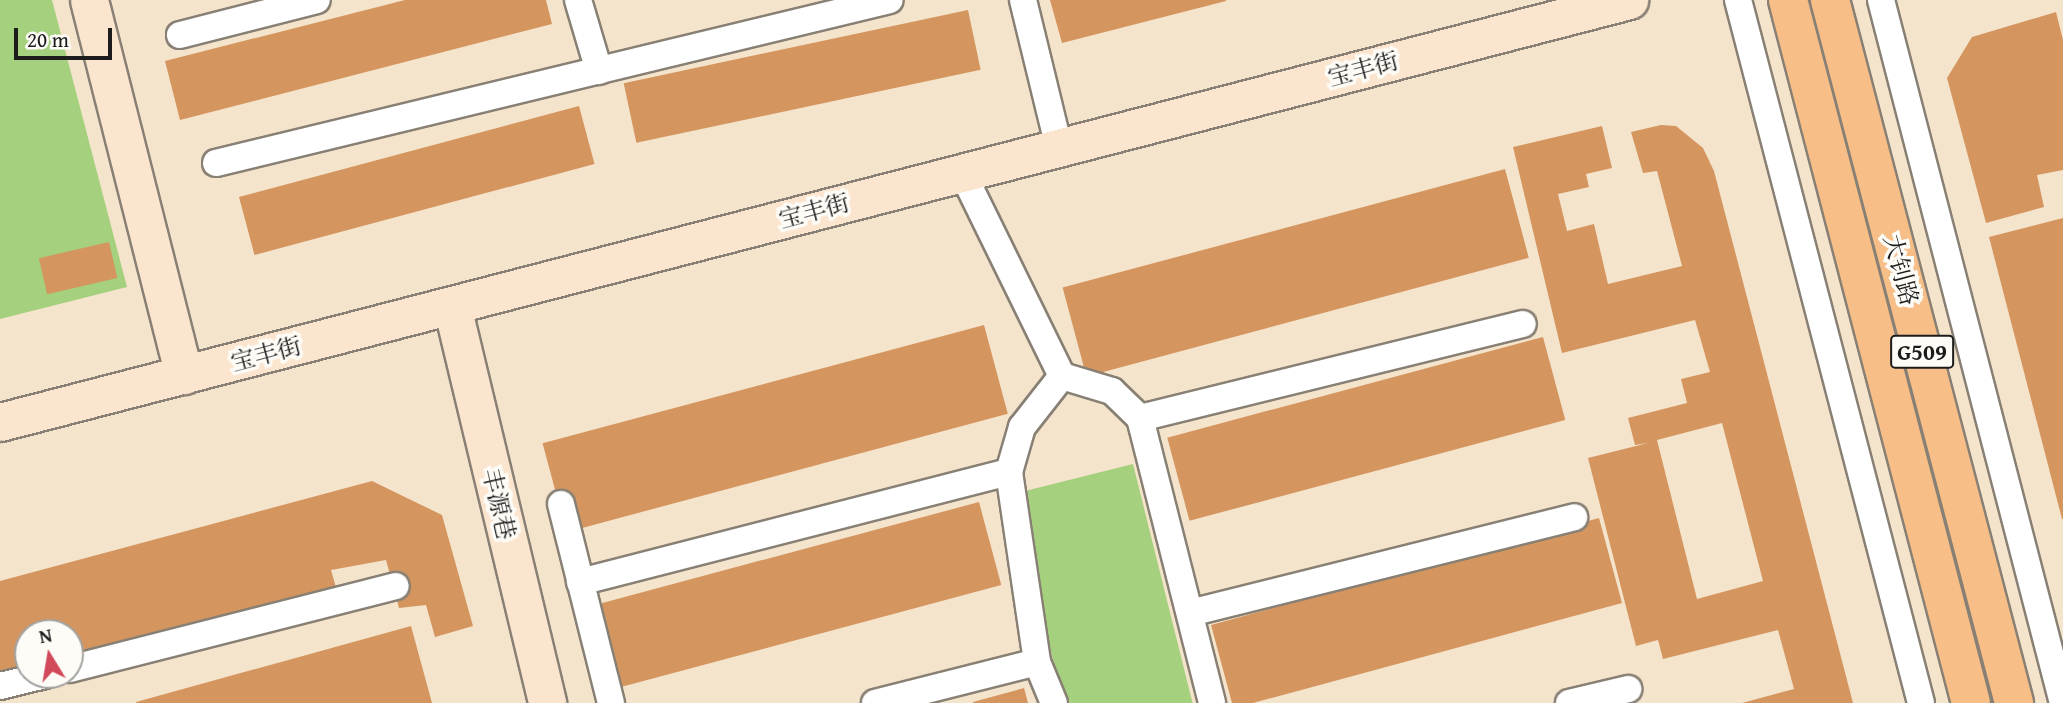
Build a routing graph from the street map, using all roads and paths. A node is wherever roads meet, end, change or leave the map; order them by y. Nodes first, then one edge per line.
1 (89, 0) edge
2 (317, 0) edge
3 (578, 0) edge
4 (890, 0) edge
5 (1023, 0) edge
6 (1629, 0) edge
7 (1738, 0) edge
8 (1788, 0) edge
9 (1830, 0) edge
10 (1881, 0) edge
11 (180, 35) dead end
12 (599, 71) junction
13 (1059, 148) junction
14 (216, 163) dead end
15 (962, 172) junction
16 (452, 306) junction
17 (1523, 324) dead end
18 (184, 375) junction
19 (1062, 376) junction
20 (1140, 418) junction
21 (0, 422) edge
22 (1009, 472) junction
23 (561, 504) dead end
24 (1574, 517) dead end
25 (580, 582) junction
26 (396, 586) dead end
27 (1190, 613) junction
28 (1037, 662) junction
29 (84, 665) edge
30 (1628, 689) dead end
31 (547, 703) edge
32 (611, 703) edge
33 (875, 703) edge
34 (1054, 703) edge
35 (1212, 703) edge
36 (1569, 703) edge
37 (1921, 703) edge
38 (1971, 703) edge
39 (2014, 703) edge
40 (2063, 703) edge

1 - 18 street
2 - 11 street
3 - 12 street
4 - 12 street
5 - 13 street
6 - 13 street, 宝丰街
7 - 37 street
8 - 38 highway, 大钊路 / G509
9 - 39 highway, 大钊路 / G509
10 - 40 street
12 - 14 street
13 - 15 street, 宝丰街
15 - 16 street, 宝丰街
15 - 19 street
16 - 18 street, 宝丰街
16 - 31 street, 丰源巷
17 - 20 street
18 - 21 street, 宝丰街
19 - 20 street
19 - 22 street
20 - 27 street
22 - 25 street
22 - 28 street
23 - 25 street
24 - 27 street
25 - 32 street
26 - 29 street
27 - 35 street
28 - 33 street
28 - 34 street
30 - 36 street

